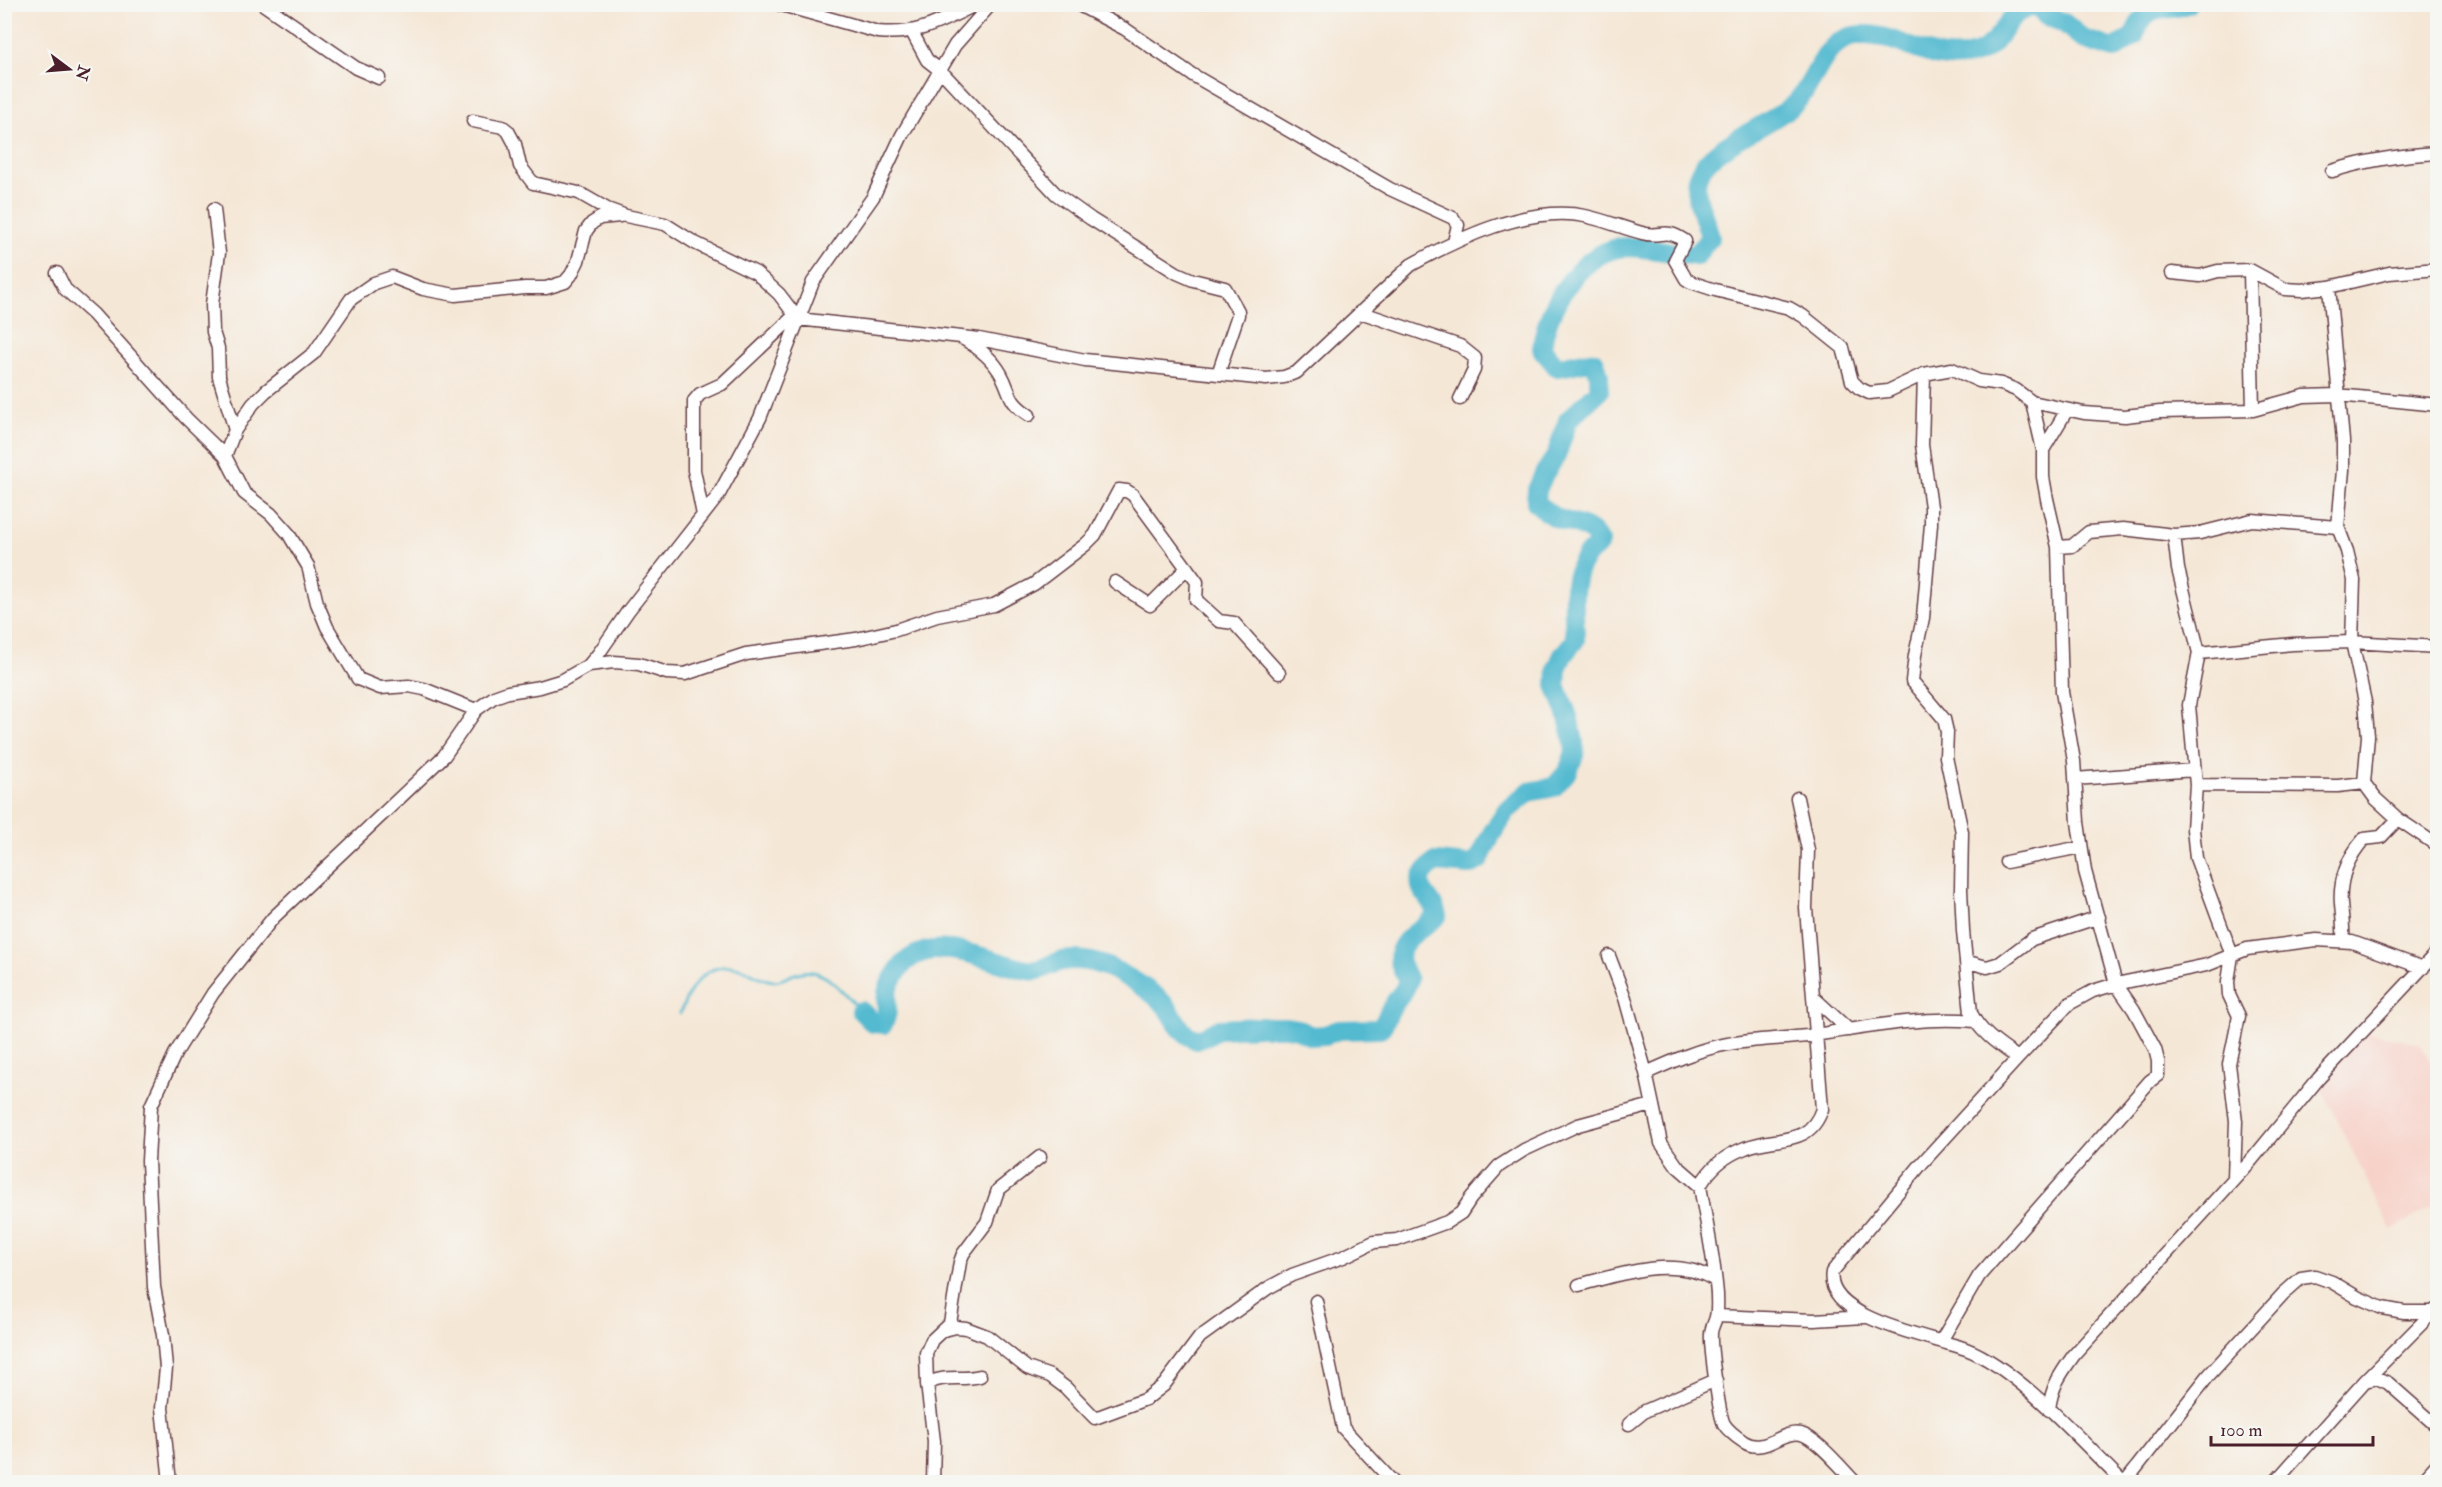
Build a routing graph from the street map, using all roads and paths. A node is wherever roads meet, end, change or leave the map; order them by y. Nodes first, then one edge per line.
1 (263, 4) edge
2 (778, 4) edge
3 (977, 4) edge
4 (992, 4) edge
5 (1077, 4) edge
6 (912, 32) junction
7 (941, 71) junction
8 (379, 78) dead end
9 (473, 121) dead end
10 (2438, 153) edge
11 (2332, 171) dead end
12 (214, 209) dead end
13 (624, 216) junction
14 (1454, 242) junction
15 (2438, 269) edge
16 (2250, 270) junction
17 (57, 273) dead end
18 (2172, 273) dead end
19 (2330, 287) junction
20 (1360, 312) junction
21 (796, 317) junction
22 (962, 338) junction
23 (1218, 374) junction
24 (1924, 374) junction
25 (2338, 395) junction
26 (1460, 399) dead end
27 (2032, 402) junction
28 (2438, 405) edge
29 (2067, 410) junction
30 (2253, 410) junction
31 (1029, 415) dead end
32 (235, 430) junction
33 (2043, 450) junction
34 (225, 456) junction
35 (704, 515) junction
36 (2338, 527) junction
37 (2174, 535) junction
38 (2058, 547) junction
39 (1187, 568) junction
40 (1115, 582) dead end
41 (2352, 642) junction
42 (2438, 647) edge
43 (2199, 653) junction
44 (589, 665) junction
45 (1280, 673) dead end
46 (476, 710) junction
47 (2194, 770) junction
48 (2075, 779) junction
49 (2364, 783) junction
50 (2196, 785) junction
51 (1797, 798) dead end
52 (2398, 819) junction
53 (2438, 846) edge
54 (2081, 847) junction
55 (2006, 862) dead end
56 (2099, 917) junction
57 (2343, 941) junction
58 (2438, 951) edge
59 (2232, 955) junction
60 (1609, 956) dead end
61 (1968, 962) junction
62 (2423, 968) junction
63 (2116, 984) junction
64 (1813, 997) junction
65 (1975, 1021) junction
66 (1849, 1030) junction
67 (1816, 1035) junction
68 (2018, 1058) junction
69 (1646, 1073) junction
70 (1652, 1105) junction
71 (1040, 1156) dead end
72 (2234, 1178) junction
73 (1700, 1186) junction
74 (1715, 1280) junction
75 (1579, 1285) dead end
76 (1316, 1301) dead end
77 (2435, 1309) edge
78 (1716, 1316) junction
79 (1866, 1317) junction
80 (944, 1330) junction
81 (1941, 1341) junction
82 (980, 1376) dead end
83 (1716, 1380) junction
84 (2365, 1381) junction
85 (927, 1384) junction
86 (2049, 1410) junction
87 (1629, 1424) dead end
88 (2438, 1427) edge
89 (2438, 1463) edge
90 (170, 1482) edge
91 (933, 1482) edge
92 (1393, 1482) edge
93 (1855, 1482) edge
94 (2124, 1482) edge
95 (2275, 1482) edge
96 (2421, 1482) edge

1 - 8 street
2 - 6 street
3 - 6 street
4 - 7 street
5 - 14 street
6 - 7 street
7 - 21 street
7 - 23 street
9 - 13 street
10 - 11 street
12 - 32 street
13 - 21 street
13 - 32 street
14 - 20 street
14 - 24 street
15 - 19 street
16 - 18 street
16 - 19 street
16 - 30 street
17 - 34 street
19 - 25 street
20 - 23 street
20 - 26 street
21 - 22 street
21 - 35 street
21 - 35 street
22 - 23 street
22 - 31 street
24 - 27 street
24 - 61 street
25 - 28 street
25 - 30 street
25 - 36 street
27 - 29 street
27 - 33 street
29 - 30 street
29 - 33 street
32 - 34 street
33 - 38 street
34 - 46 street
35 - 44 street
36 - 37 street
36 - 41 street
37 - 38 street
37 - 43 street
38 - 48 street
39 - 40 street
39 - 44 street
39 - 45 street
41 - 42 street
41 - 43 street
41 - 49 street
43 - 47 street
44 - 46 street
46 - 90 street
47 - 48 street
47 - 50 street
48 - 54 street
49 - 50 street
49 - 52 street
50 - 59 street
51 - 64 street
52 - 53 street
52 - 57 street
54 - 55 street
54 - 56 street
56 - 61 street
56 - 63 street
57 - 59 street
57 - 62 street
58 - 62 street
59 - 63 street
59 - 72 street
60 - 69 street
61 - 65 street
62 - 72 street
63 - 68 street
63 - 81 street
64 - 66 street
64 - 67 street
65 - 66 street
65 - 68 street
66 - 67 street
67 - 69 street
67 - 73 street
68 - 79 street
69 - 70 street
70 - 73 street
70 - 80 street
71 - 80 street
72 - 86 street
73 - 74 street
74 - 75 street
74 - 78 street
76 - 92 street
77 - 84 street
77 - 94 street
78 - 79 street
78 - 83 street
79 - 81 street
80 - 85 street
81 - 86 street
82 - 85 street
83 - 87 street
83 - 93 street
84 - 88 street
84 - 95 street
85 - 91 street
86 - 94 street
89 - 96 street

